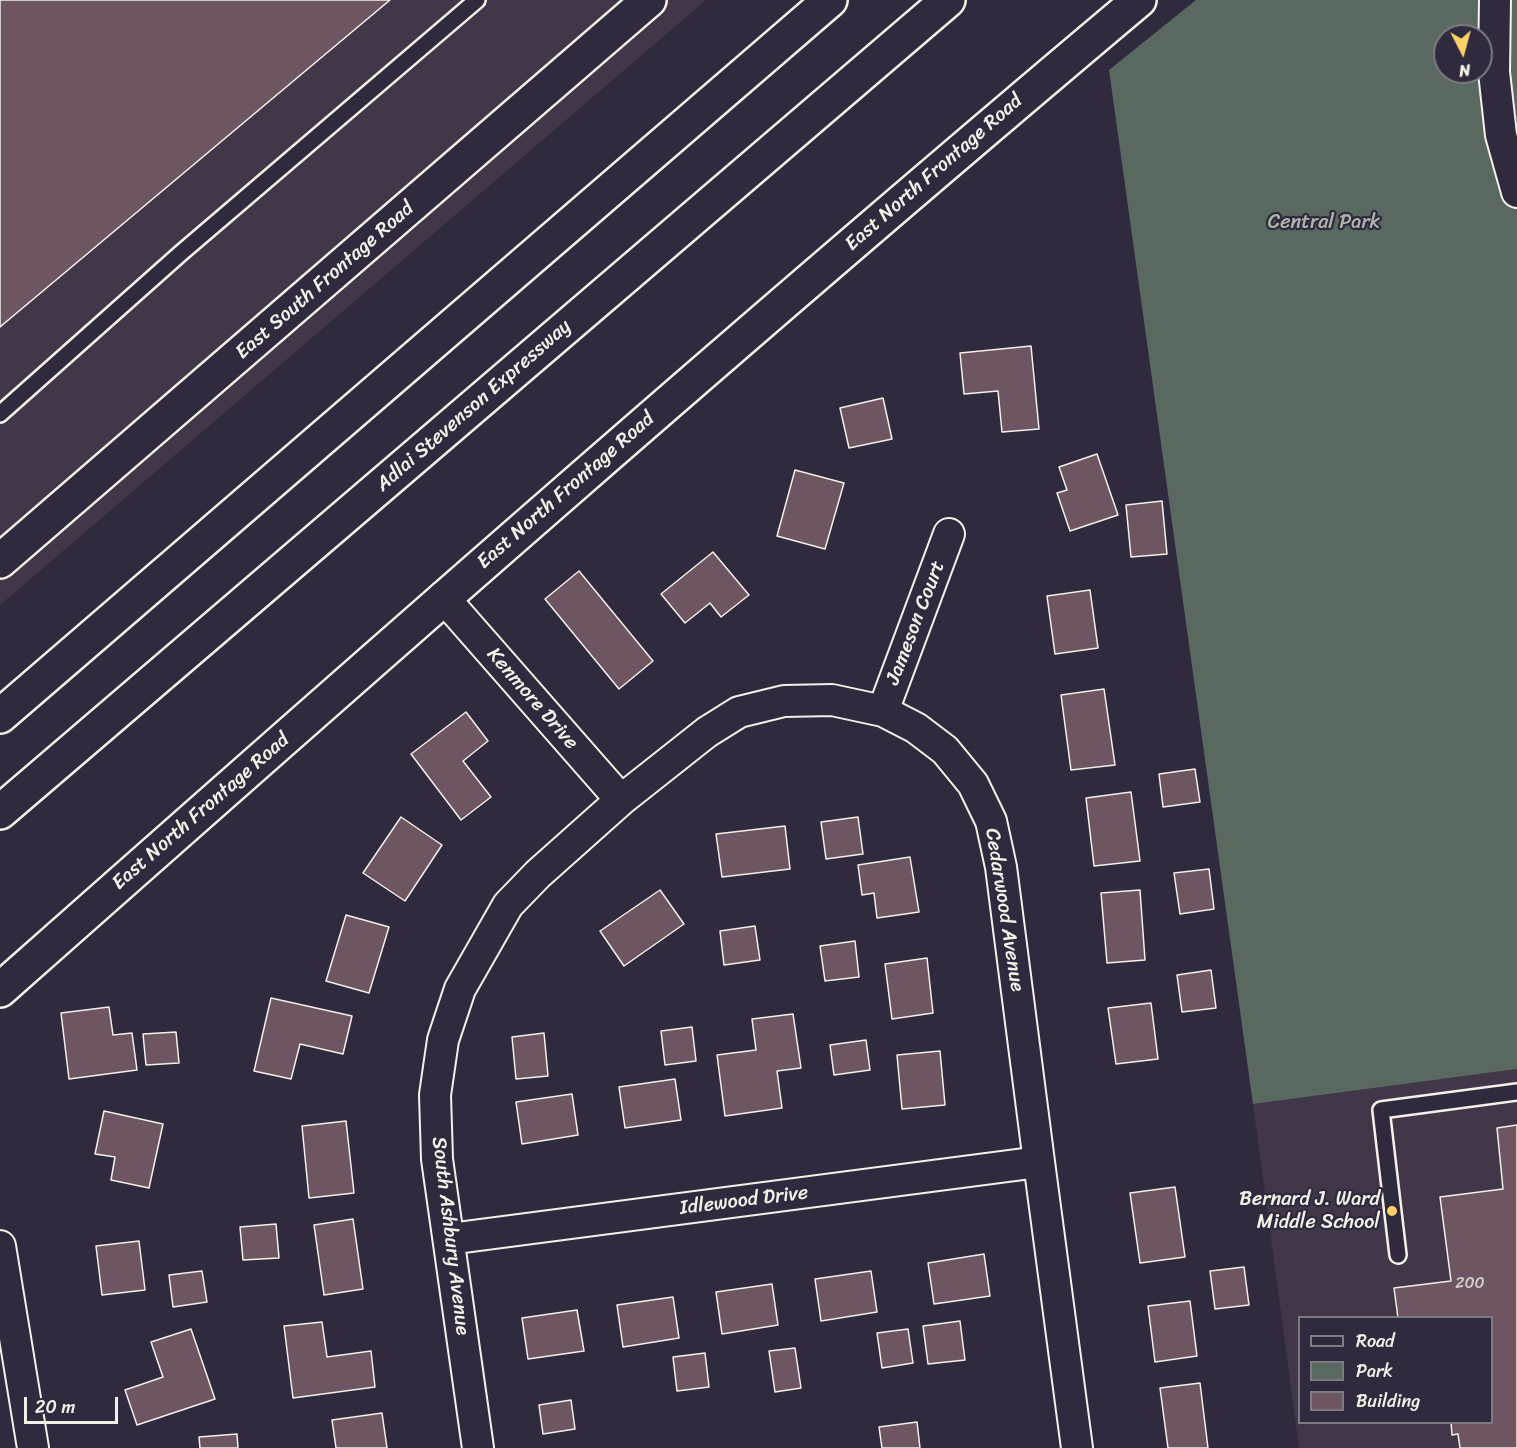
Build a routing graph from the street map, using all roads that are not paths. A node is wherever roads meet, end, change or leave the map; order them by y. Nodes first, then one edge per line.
1 (477, 0) edge
2 (650, 0) edge
3 (830, 0) edge
4 (948, 0) edge
5 (1139, 0) edge
6 (1495, 0) edge
7 (1517, 192) edge
8 (0, 414) edge
9 (949, 534) dead end
10 (0, 561) edge
11 (444, 597) junction
12 (883, 711) junction
13 (0, 716) edge
14 (621, 800) junction
15 (0, 812) edge
16 (0, 990) edge
17 (1517, 1092) edge
18 (1039, 1162) junction
19 (448, 1239) junction
20 (0, 1246) edge
21 (1398, 1255) dead end
22 (33, 1448) edge
23 (478, 1448) edge
24 (1077, 1448) edge

1 - 8 lane
2 - 10 main road, East South Frontage Road
3 - 13 main road
4 - 15 main road, Adlai Stevenson Expressway
5 - 11 main road, East North Frontage Road
6 - 7 street
9 - 12 street, Jameson Court
11 - 14 street, Kenmore Drive
11 - 16 main road, East North Frontage Road
12 - 14 street, Cedarwood Avenue
12 - 18 street, Cedarwood Avenue
14 - 19 street, South Ashbury Avenue
17 - 21 lane
18 - 19 street, Idlewood Drive
18 - 24 street, Cedarwood Avenue
19 - 23 street, South Ashbury Avenue
20 - 22 street

